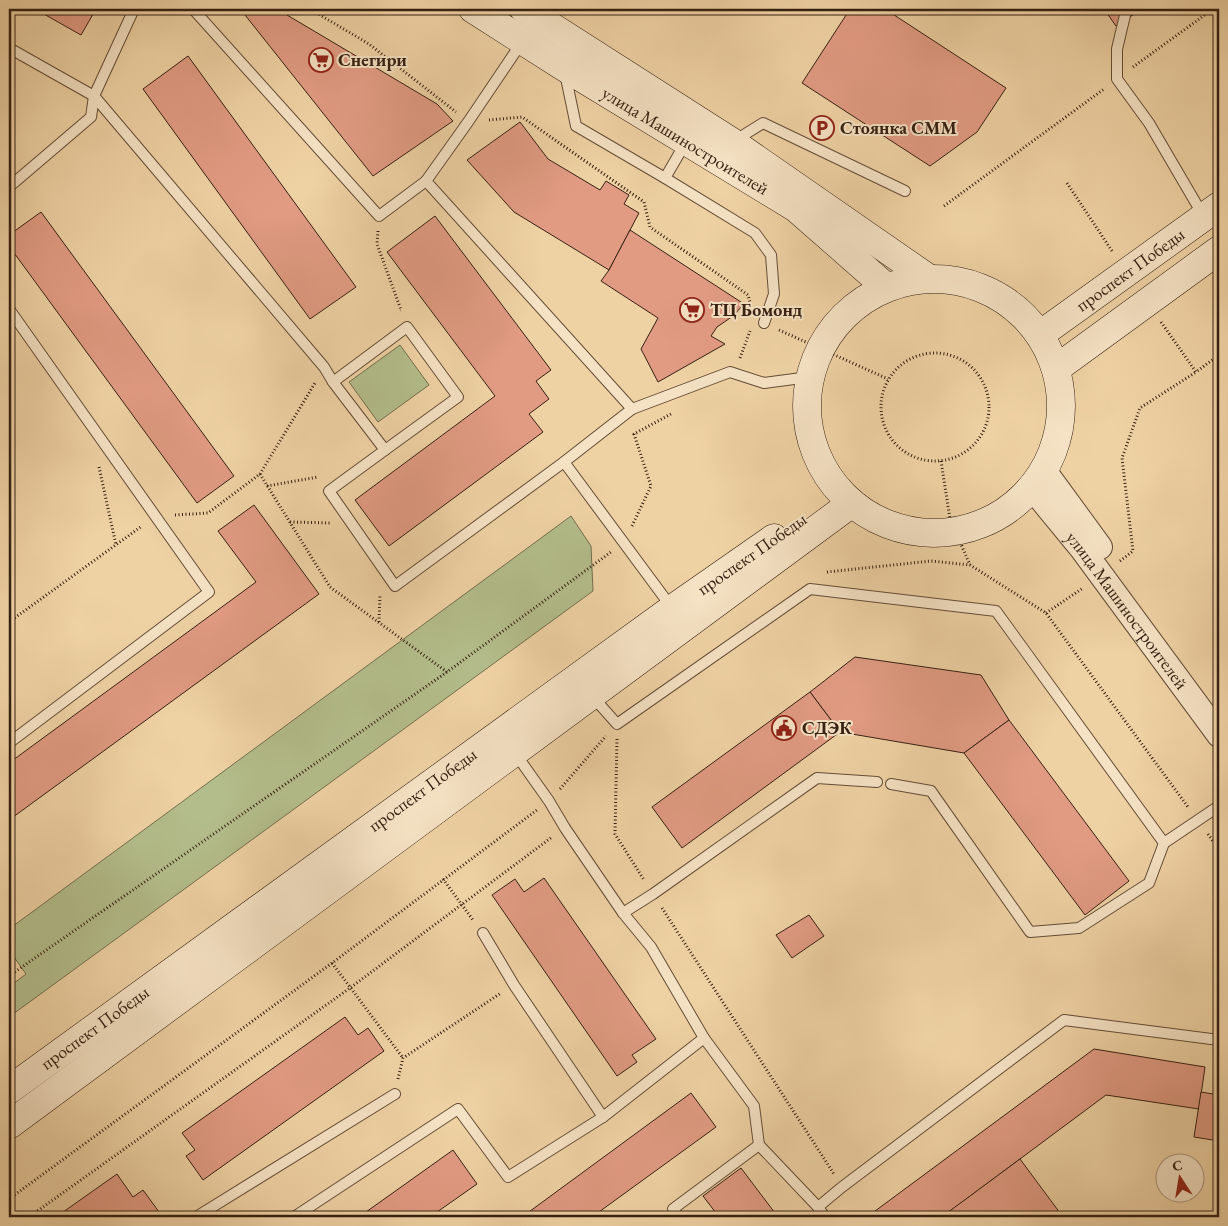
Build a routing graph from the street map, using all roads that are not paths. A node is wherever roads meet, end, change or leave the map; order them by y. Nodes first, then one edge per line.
1 (134, 9) edge
2 (193, 9) edge
3 (473, 9) edge
4 (524, 9) edge
5 (1129, 9) edge
6 (523, 40) junction
7 (9, 48) edge
8 (564, 67) junction
9 (94, 96) junction
10 (686, 142) junction
11 (721, 149) junction
12 (665, 178) junction
13 (426, 181) junction
14 (9, 187) edge
15 (905, 191) dead end
16 (1212, 211) edge
17 (1219, 250) edge
18 (928, 278) junction
19 (886, 287) junction
20 (9, 310) edge
21 (760, 321) road end
22 (1041, 334) junction
23 (1057, 368) junction
24 (809, 377) junction
25 (333, 382) junction
26 (632, 409) junction
27 (385, 450) junction
28 (564, 462) junction
29 (1038, 479) junction
30 (846, 498) junction
31 (1108, 571) junction
32 (673, 609) junction
33 (592, 695) junction
34 (1219, 710) edge
35 (1219, 735) edge
36 (9, 743) edge
37 (508, 743) junction
38 (877, 782) dead end
39 (892, 784) dead end
40 (1219, 806) edge
41 (1164, 843) junction
42 (624, 912) junction
43 (482, 933) road end
44 (704, 1038) junction
45 (1219, 1040) edge
46 (9, 1090) edge
47 (395, 1094) road end
48 (603, 1117) junction
49 (9, 1125) edge
50 (759, 1145) junction
51 (818, 1208) junction
52 (202, 1216) edge
53 (294, 1217) edge
54 (679, 1217) edge
55 (825, 1217) edge

1 - 9 lane
2 - 13 lane
3 - 6 main road, улица Машиностроителей
4 - 11 main road
5 - 16 lane
6 - 8 main road, улица Машиностроителей
6 - 13 lane
7 - 9 lane
8 - 10 main road, улица Машиностроителей
8 - 12 lane
9 - 14 lane
9 - 25 lane
10 - 11 main road, улица Машиностроителей
10 - 12 lane
11 - 15 lane
11 - 18 main road
11 - 19 main road, улица Машиностроителей
12 - 21 lane
13 - 26 lane
16 - 22 main road, проспект Победы
17 - 23 main road
18 - 19 main road
18 - 22 main road
19 - 24 main road
20 - 36 lane
22 - 23 main road
23 - 29 main road
24 - 26 lane
24 - 30 main road
25 - 27 lane
25 - 27 lane
26 - 28 lane
27 - 28 lane
28 - 32 lane
29 - 30 main road
29 - 31 street, улица Машиностроителей
30 - 32 main road, проспект Победы
30 - 33 main road
31 - 34 street
31 - 35 street, улица Машиностроителей
32 - 37 main road, проспект Победы
33 - 37 main road
33 - 41 lane
37 - 42 lane
37 - 46 main road, проспект Победы
37 - 49 main road
38 - 42 lane
39 - 41 lane
40 - 41 lane
42 - 44 lane
43 - 48 lane
44 - 48 lane
44 - 50 lane
45 - 51 lane
47 - 52 lane
48 - 53 lane
50 - 51 lane
50 - 54 lane
51 - 55 lane

